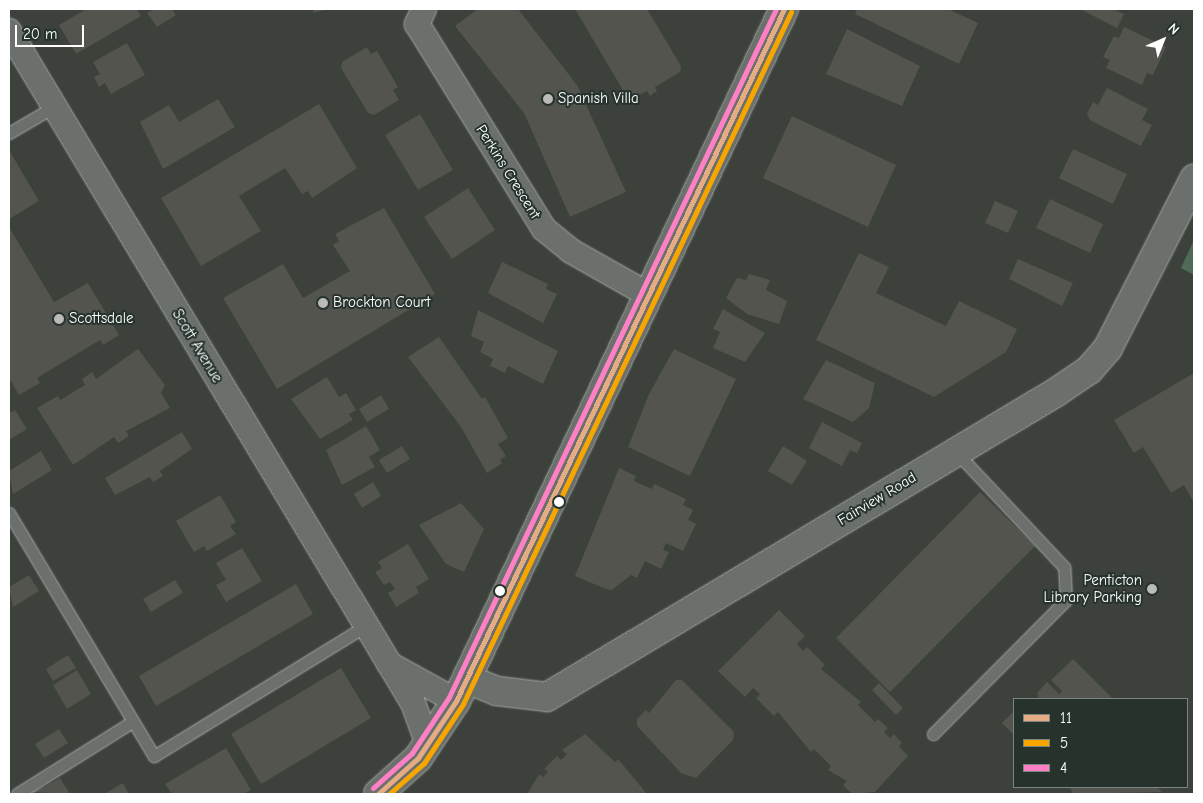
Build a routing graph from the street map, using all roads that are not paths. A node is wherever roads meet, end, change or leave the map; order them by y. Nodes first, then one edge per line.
1 (424, 9) edge
2 (784, 9) edge
3 (9, 31) edge
4 (55, 106) junction
5 (9, 133) edge
6 (1194, 179) edge
7 (647, 294) junction
8 (956, 452) junction
9 (9, 513) edge
10 (364, 626) junction
11 (385, 662) junction
12 (461, 690) junction
13 (132, 722) junction
14 (932, 734) dead end
15 (428, 744) junction
16 (17, 794) edge
17 (378, 794) edge

1 - 7 street, Perkins Crescent
2 - 7 street
3 - 4 street, Scott Avenue
4 - 5 lane
4 - 10 street, Scott Avenue
6 - 8 street, Fairview Road
7 - 12 street
8 - 12 street, Fairview Road
8 - 14 lane
9 - 13 lane
10 - 11 street, Scott Avenue
10 - 13 lane
11 - 12 street
11 - 15 street, Scott Avenue
12 - 15 street
13 - 16 lane
15 - 17 street

